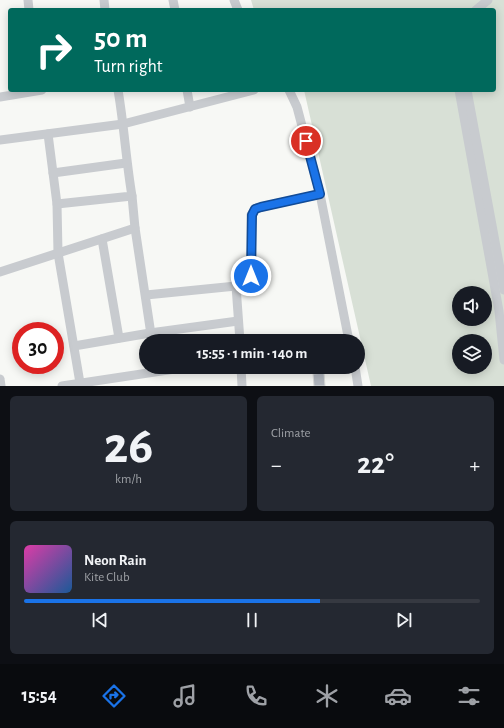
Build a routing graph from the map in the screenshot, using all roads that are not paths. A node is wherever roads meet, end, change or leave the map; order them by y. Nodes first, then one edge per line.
1 (488, 0) edge
2 (478, 8) edge
3 (29, 92) edge
4 (118, 92) edge
5 (187, 92) edge
6 (241, 92) edge
7 (290, 92) edge
8 (459, 92) edge
9 (467, 92) edge
10 (0, 97) edge
11 (190, 107) junction
12 (123, 124) junction
13 (48, 134) junction
14 (0, 140) edge
15 (126, 163) junction
16 (53, 173) junction
17 (320, 194) junction
18 (132, 196) junction
19 (57, 204) junction
20 (135, 228) junction
21 (102, 239) junction
22 (58, 253) junction
23 (0, 272) edge
24 (236, 286) junction
25 (504, 290) edge
26 (146, 295) junction
27 (238, 321) junction
28 (151, 334) edge
29 (167, 334) edge
30 (239, 334) edge
31 (348, 334) edge
32 (139, 337) edge
33 (119, 338) junction
34 (74, 346) junction
35 (504, 360) edge
36 (139, 372) edge
37 (241, 374) edge
38 (356, 374) edge
39 (0, 379) edge
40 (80, 383) junction
41 (1, 386) edge
42 (62, 386) edge
43 (242, 386) edge
44 (358, 386) edge

1 - 2 street
3 - 10 street
4 - 12 street
5 - 11 street
6 - 11 street
7 - 17 street
8 - 35 street
9 - 25 street
11 - 12 street
12 - 13 street
12 - 15 street
13 - 14 street
13 - 16 street
15 - 16 street
15 - 18 street
16 - 19 street
17 - 24 street
17 - 31 street
18 - 19 street
18 - 20 street
19 - 22 street
20 - 21 street
20 - 26 street
21 - 22 street
21 - 33 street
22 - 23 street
22 - 34 street
24 - 26 street
24 - 27 street
26 - 28 street
27 - 29 street
27 - 30 street
32 - 33 street
33 - 34 street
34 - 40 street
36 - 40 street
37 - 43 street
38 - 44 street
39 - 41 street
40 - 42 street

